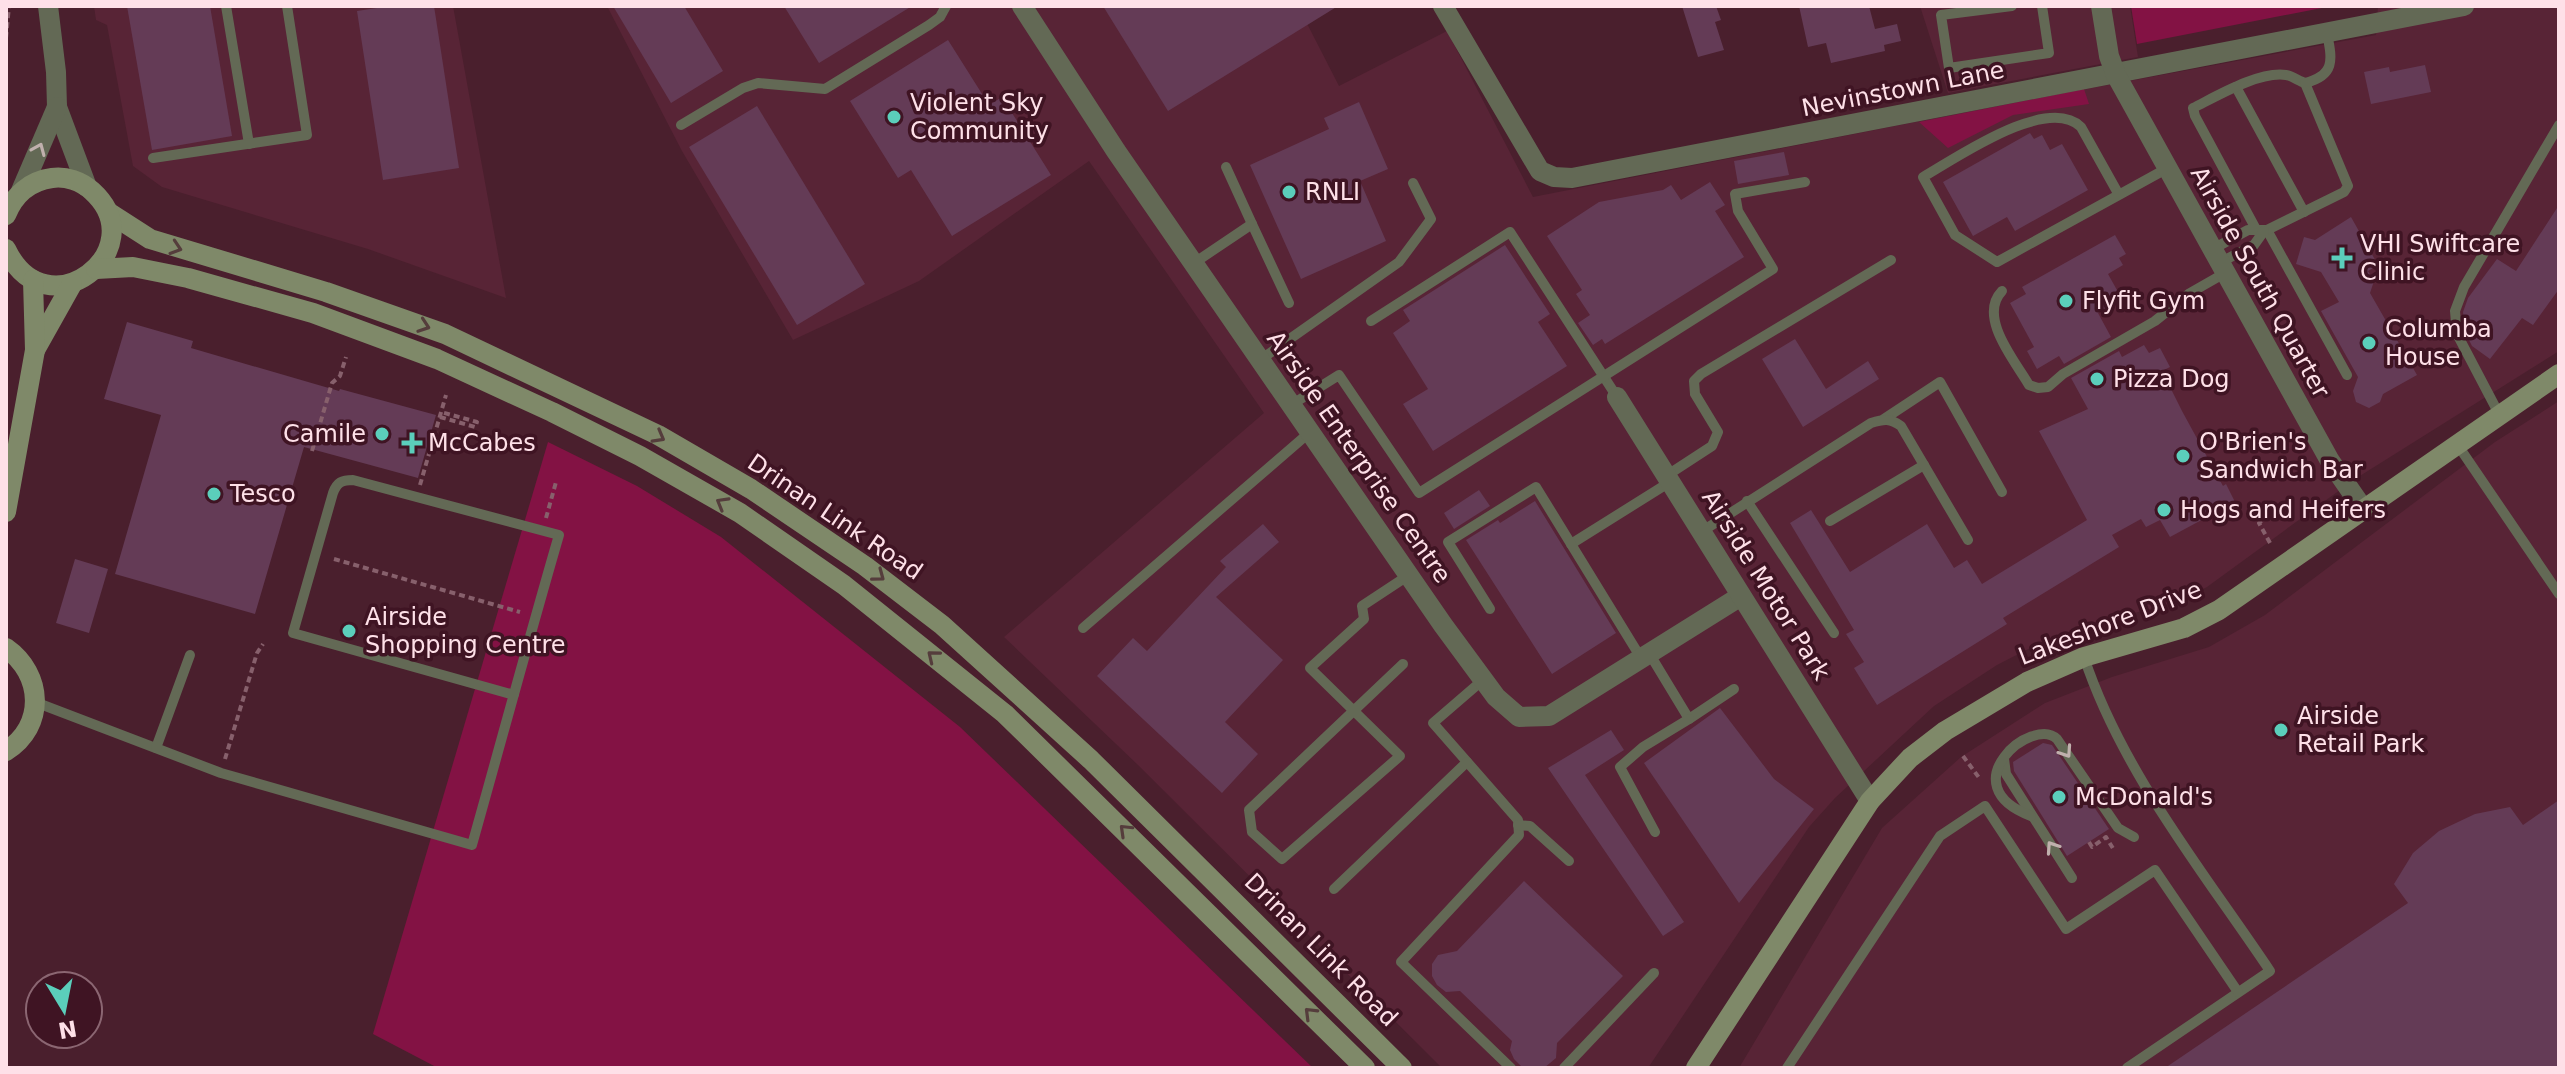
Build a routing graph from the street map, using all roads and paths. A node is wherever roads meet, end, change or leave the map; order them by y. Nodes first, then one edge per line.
1 (48, 6) edge
2 (226, 6) edge
3 (287, 6) edge
4 (946, 6) edge
5 (1022, 6) edge
6 (1443, 6) edge
7 (2012, 6) edge
8 (2042, 6) edge
9 (2101, 6) edge
10 (2464, 6) edge
11 (8, 7) edge
12 (2327, 33) junction
13 (6, 38) edge
14 (2116, 75) junction
15 (2305, 83) junction
16 (2236, 87) junction
17 (57, 107) junction
18 (681, 125) dead end
19 (2559, 125) edge
20 (249, 144) junction
21 (153, 158) dead end
22 (1226, 167) dead end
23 (2166, 169) junction
24 (1805, 182) dead end
25 (1413, 183) dead end
26 (87, 187) junction
27 (2119, 195) junction
28 (11, 204) edge
29 (108, 212) junction
30 (2304, 212) junction
31 (1252, 224) junction
32 (2263, 231) junction
33 (8, 256) edge
34 (1891, 260) dead end
35 (2218, 262) junction
36 (1194, 263) junction
37 (96, 269) junction
38 (33, 280) junction
39 (72, 284) junction
40 (2002, 291) dead end
41 (1289, 303) dead end
42 (1371, 321) dead end
43 (35, 350) junction
44 (346, 357) dead end
45 (1260, 360) junction
46 (2559, 374) edge
47 (2347, 375) dead end
48 (1604, 377) junction
49 (446, 395) dead end
50 (1617, 397) joint
51 (1291, 405) junction
52 (440, 414) junction
53 (2499, 414) junction
54 (1884, 419) junction
55 (1310, 432) junction
56 (2457, 444) junction
57 (312, 451) dead end
58 (1924, 465) junction
59 (1668, 479) junction
60 (556, 482) dead end
61 (2002, 492) dead end
62 (417, 497) junction
63 (1747, 501) junction
64 (2284, 503) dead end
65 (2364, 510) junction
66 (6, 512) edge
67 (545, 521) dead end
68 (1830, 521) dead end
69 (1701, 532) junction
70 (1968, 540) dead end
71 (2270, 543) dead end
72 (1571, 544) junction
73 (334, 559) dead end
74 (1409, 575) junction
75 (2559, 594) edge
76 (1741, 596) junction
77 (1490, 609) dead end
78 (520, 612) dead end
79 (1083, 628) dead end
80 (1834, 633) dead end
81 (263, 644) dead end
82 (6, 648) edge
83 (190, 655) dead end
84 (1645, 656) junction
85 (2084, 657) junction
86 (1403, 664) dead end
87 (1484, 679) junction
88 (1734, 689) dead end
89 (514, 695) junction
90 (35, 702) junction
91 (1353, 711) junction
92 (1689, 719) junction
93 (156, 748) junction
94 (6, 751) edge
95 (1963, 756) dead end
96 (1467, 762) junction
97 (221, 773) junction
98 (1870, 801) junction
99 (1985, 806) junction
100 (1518, 825) junction
101 (1655, 832) dead end
102 (2134, 837) dead end
103 (2089, 842) dead end
104 (2114, 850) dead end
105 (1569, 861) dead end
106 (2072, 878) dead end
107 (1334, 889) dead end
108 (1654, 973) dead end
109 (2238, 992) junction
110 (1365, 1068) edge
111 (1402, 1068) edge
112 (1511, 1068) edge
113 (1564, 1068) edge
114 (1696, 1068) edge
115 (1787, 1068) edge
116 (2127, 1068) edge

1 - 17 street
2 - 20 lane
3 - 20 lane
4 - 18 lane
5 - 36 street, Airside Enterprise Centre
6 - 14 street, Nevinstown Lane
7 - 8 lane
9 - 14 street, Airside South Quarter
10 - 12 street, Nevinstown Lane
11 - 13 path
12 - 14 street, Nevinstown Lane
12 - 15 lane
14 - 23 street, Airside South Quarter
15 - 16 lane
15 - 30 lane
16 - 30 lane
16 - 32 lane
17 - 26 street
28 -> 17 street
19 - 53 lane
20 - 21 lane
22 - 31 lane
23 - 27 lane
23 - 35 street, Airside South Quarter
24 - 48 lane
25 - 45 lane
26 - 28 main road
26 - 29 main road, Drinan Link Road
27 - 27 lane
29 - 37 main road
29 -> 111 main road, Drinan Link Road
30 - 32 lane
31 - 36 lane
31 - 41 lane
32 - 35 lane
32 - 47 lane
33 - 38 main road
34 - 59 lane
35 - 40 lane
35 - 65 street, Airside South Quarter
36 - 45 street, Airside Enterprise Centre
37 - 39 main road
110 -> 37 main road, Drinan Link Road
38 - 39 main road
38 - 43 main road
39 - 43 main road
42 - 48 lane
43 - 66 main road
44 - 57 path
45 - 51 street, Airside Enterprise Centre
46 - 53 main road, Lakeshore Drive
48 - 50 lane
48 - 51 lane
49 - 52 path
50 - 59 street, Airside Motor Park
51 - 55 street, Airside Enterprise Centre
52 - 52 path
52 - 62 path
53 - 56 main road, Lakeshore Drive
54 - 58 lane
54 - 61 lane
54 - 63 lane
55 - 74 street, Airside Enterprise Centre
55 - 79 lane
56 - 65 main road, Lakeshore Drive
56 - 75 lane
58 - 68 lane
58 - 70 lane
59 - 69 street, Airside Motor Park
59 - 72 lane
60 - 67 path
62 - 89 lane
62 - 89 lane
63 - 69 lane
63 - 80 lane
64 - 71 path
65 - 85 main road, Lakeshore Drive
69 - 76 street, Airside Motor Park
72 - 77 lane
72 - 84 lane
73 - 78 path
74 - 87 street, Airside Enterprise Centre
74 - 91 lane
76 - 84 street, Airside Enterprise Centre
76 - 98 street, Airside Motor Park
81 - 97 path
82 - 90 main road
83 - 93 lane
84 - 87 street, Airside Enterprise Centre
84 - 92 lane
85 - 98 main road, Lakeshore Drive
85 - 109 lane
86 - 91 lane
87 - 96 lane
88 - 92 lane
89 - 97 lane
90 - 93 lane
90 - 94 main road
91 - 91 lane
92 - 101 lane
93 - 97 lane
95 - 99 path
96 - 100 lane
96 - 107 lane
98 - 114 main road, Lakeshore Drive
99 - 109 lane
99 - 115 lane
100 - 105 lane
100 - 112 lane
106 -> 102 lane
103 - 104 path
108 - 113 lane
109 - 116 lane

